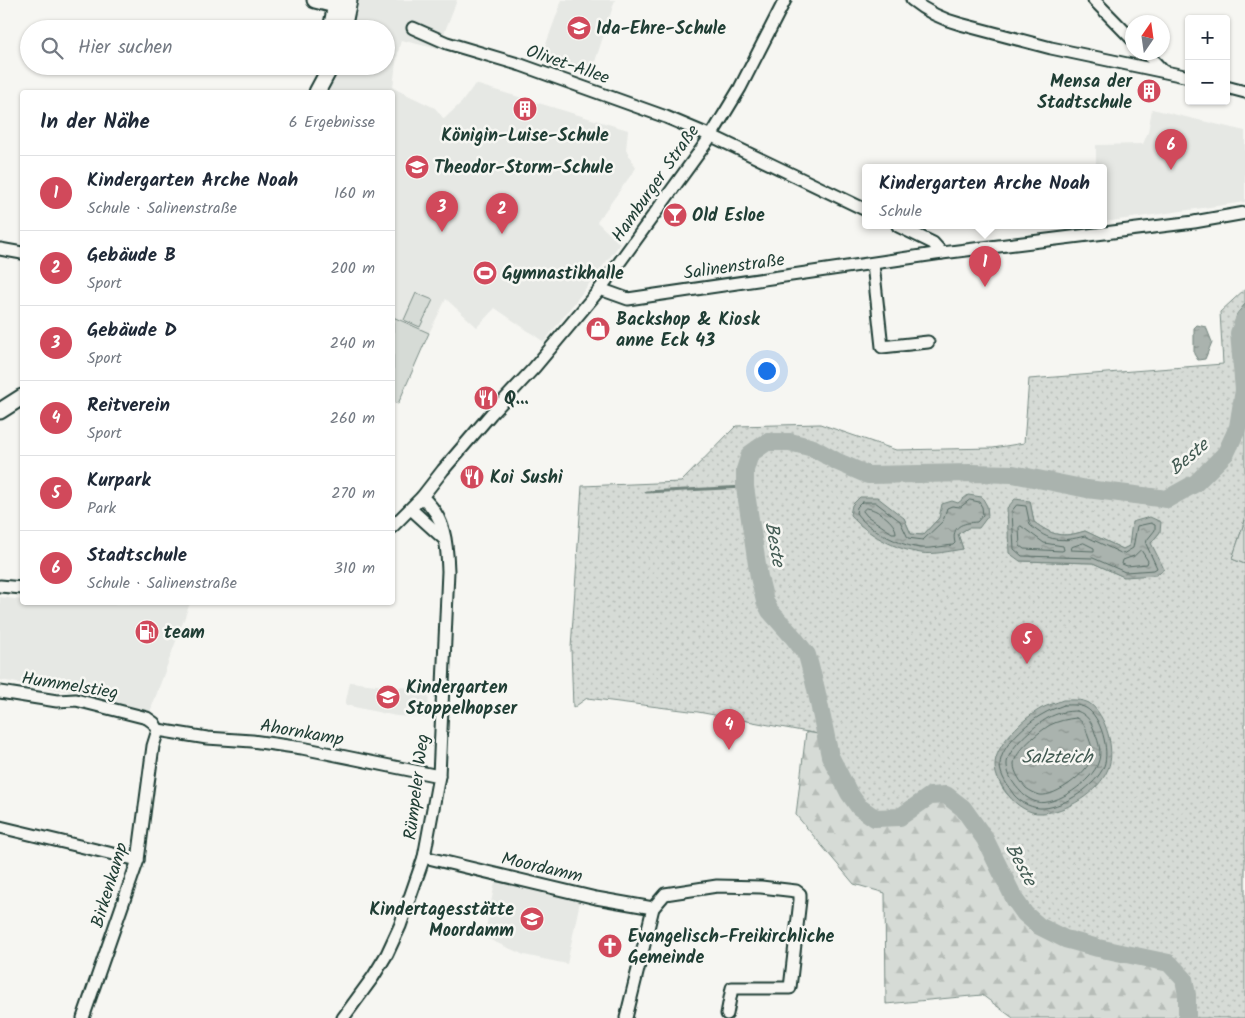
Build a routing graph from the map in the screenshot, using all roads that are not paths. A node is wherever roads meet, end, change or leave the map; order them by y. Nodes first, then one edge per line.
1 (315, 0) edge
2 (785, 0) edge
3 (912, 0) edge
4 (1094, 0) edge
5 (342, 4) edge
6 (335, 20) edge
7 (343, 20) edge
8 (413, 28) dead end
9 (1125, 32) edge
10 (1153, 60) edge
11 (1163, 71) junction
12 (316, 75) edge
13 (326, 75) edge
14 (1185, 76) edge
15 (1230, 88) edge
16 (312, 90) edge
17 (318, 90) edge
18 (1245, 92) edge
19 (711, 136) junction
20 (862, 208) edge
21 (1245, 213) edge
22 (904, 229) edge
23 (0, 249) edge
24 (20, 253) edge
25 (942, 254) junction
26 (873, 264) junction
27 (600, 289) junction
28 (928, 342) dead end
29 (20, 398) edge
30 (0, 411) edge
31 (422, 497) junction
32 (411, 509) junction
33 (395, 524) edge
34 (444, 539) junction
35 (0, 586) edge
36 (20, 588) edge
37 (0, 692) edge
38 (158, 730) junction
39 (439, 776) junction
40 (0, 827) edge
41 (424, 857) junction
42 (138, 860) junction
43 (653, 908) junction
44 (726, 1014) dead end
45 (83, 1018) edge
46 (343, 1018) edge
47 (626, 1018) edge

1 - 5 main road
2 - 19 street, Hamburger Straße
3 - 11 street
4 - 9 street
5 - 6 main road
5 - 7 main road
8 - 19 street, Olivet-Allee
10 - 11 street
11 - 14 street
12 - 16 main road
13 - 17 main road
15 - 18 street
19 - 20 street, Olivet-Allee
19 - 27 street, Hamburger Straße
21 - 25 street, Salinenstraße
22 - 25 street
23 - 24 street
25 - 26 street, Salinenstraße
26 - 27 street, Salinenstraße
26 - 28 street
27 - 31 street, Hamburger Straße
29 - 30 main road
31 - 32 street, Hamburger Straße
31 - 34 street, Rümpeler Weg
32 - 33 street, Hamburger Straße
32 - 34 street
34 - 39 street, Rümpeler Weg
35 - 36 street
37 - 38 street, Hummelstieg
38 - 39 street, Ahornkamp
38 - 42 street, Birkenkamp
39 - 41 street, Rümpeler Weg
40 - 42 street
41 - 43 street, Moordamm
41 - 46 street, Rümpeler Weg
42 - 45 street, Birkenkamp
43 - 44 street
43 - 47 street

